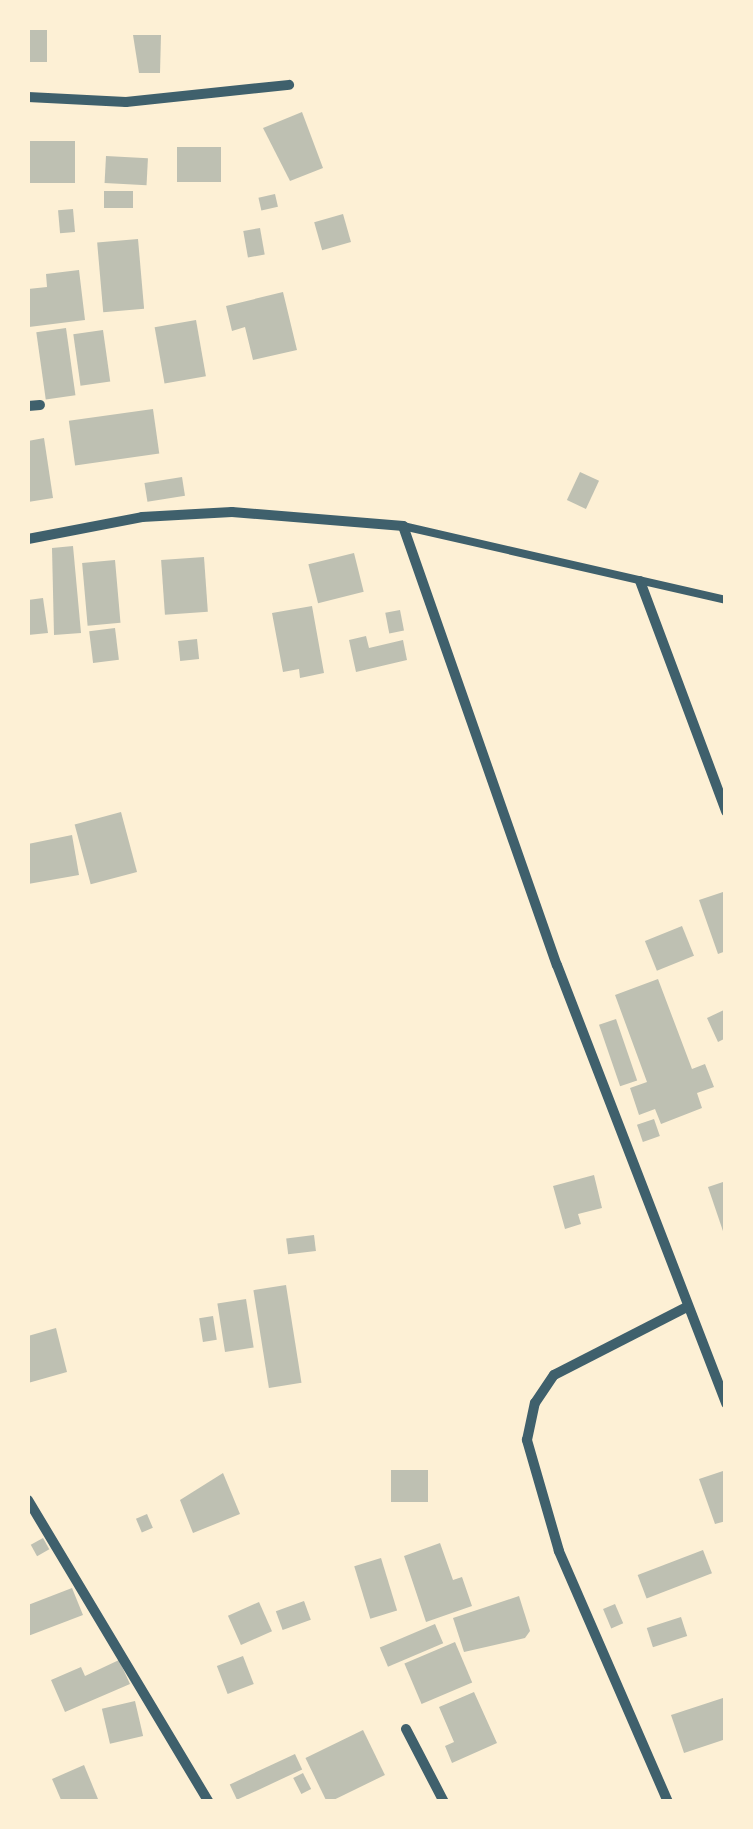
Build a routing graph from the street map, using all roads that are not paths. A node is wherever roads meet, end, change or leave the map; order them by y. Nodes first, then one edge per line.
1 (289, 85) dead end
2 (28, 97) edge
3 (404, 526) junction
4 (28, 539) edge
5 (640, 581) junction
6 (726, 600) edge
7 (726, 811) edge
8 (685, 1308) junction
9 (726, 1404) edge
10 (28, 1500) edge
11 (406, 1729) dead end
12 (209, 1802) edge
13 (444, 1802) edge
14 (668, 1802) edge

1 - 2 street
3 - 4 street
3 - 5 lane
3 - 8 street
5 - 6 lane
5 - 7 street
8 - 9 street
8 - 14 street
10 - 12 street
11 - 13 street

